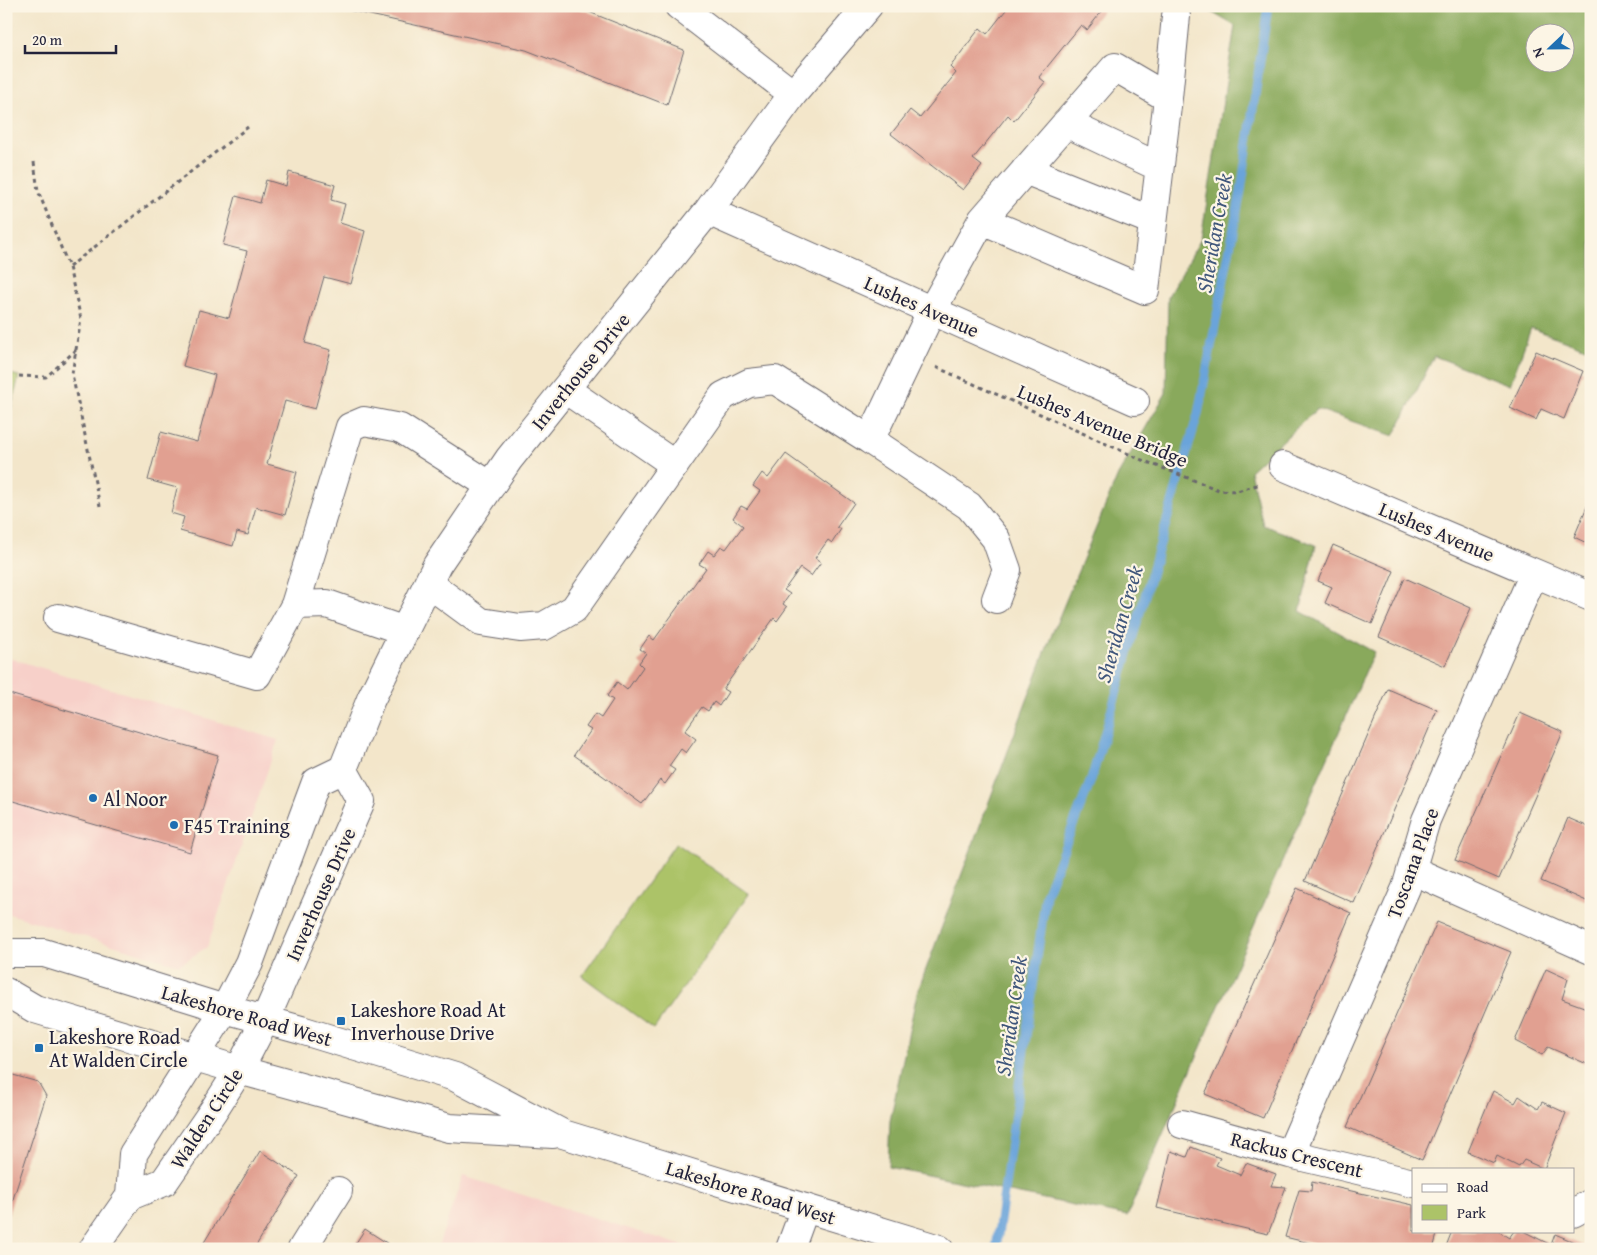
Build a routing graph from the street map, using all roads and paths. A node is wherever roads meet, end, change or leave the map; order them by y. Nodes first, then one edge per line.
1 (679, 6) edge
2 (868, 6) edge
3 (1176, 16) dead end
4 (793, 94) junction
5 (1168, 98) junction
6 (1066, 123) junction
7 (248, 127) dead end
8 (34, 162) dead end
9 (1159, 167) junction
10 (1025, 170) junction
11 (708, 211) junction
12 (982, 220) junction
13 (1153, 221) junction
14 (68, 267) junction
15 (932, 310) junction
16 (76, 349) junction
17 (910, 356) junction
18 (19, 376) dead end
19 (566, 389) junction
20 (1135, 401) dead end
21 (870, 440) junction
22 (675, 465) junction
23 (1283, 466) joint
24 (491, 486) junction
25 (100, 506) dead end
26 (1534, 573) junction
27 (428, 583) junction
28 (1591, 597) edge
29 (996, 599) dead end
30 (295, 605) junction
31 (58, 618) dead end
32 (405, 631) junction
33 (343, 769) junction
34 (1412, 870) junction
35 (1591, 950) edge
36 (6, 953) edge
37 (6, 992) edge
38 (225, 1010) junction
39 (265, 1020) junction
40 (194, 1056) junction
41 (239, 1070) junction
42 (1182, 1124) dead end
43 (563, 1134) junction
44 (1290, 1154) junction
45 (1412, 1183) edge
46 (338, 1191) dead end
47 (130, 1196) junction
48 (1591, 1203) edge
49 (805, 1208) junction
50 (1574, 1213) edge
51 (933, 1247) edge
52 (93, 1249) edge
53 (302, 1249) edge
54 (790, 1249) edge

1 - 4 street
2 - 4 street, Inverhouse Drive
3 - 5 street
4 - 11 street, Inverhouse Drive
5 - 6 street
5 - 9 street
6 - 9 street
6 - 10 street
7 - 14 path
8 - 14 path
9 - 13 street
10 - 12 street
10 - 13 street
11 - 15 street, Lushes Avenue
11 - 19 street, Inverhouse Drive
12 - 13 street
12 - 15 street
14 - 16 path
15 - 17 street
15 - 20 street, Lushes Avenue
16 - 18 path
16 - 25 path
17 - 21 street
17 - 23 path, Lushes Avenue Bridge
19 - 22 street
19 - 24 street, Inverhouse Drive
21 - 22 street
21 - 29 street
22 - 27 street
23 - 26 street, Lushes Avenue
24 - 27 street, Inverhouse Drive
24 - 30 street
26 - 28 street, Lushes Avenue
26 - 34 street, Toscana Place
27 - 32 street, Inverhouse Drive
30 - 31 street
30 - 32 street
32 - 33 street, Inverhouse Drive
33 - 38 street, Inverhouse Drive
33 - 39 street, Inverhouse Drive
34 - 35 street
34 - 44 street, Toscana Place
36 - 38 street, Lakeshore Road West
37 - 40 street, Lakeshore Road West
38 - 39 street, Lakeshore Road West
38 - 40 street, Walden Circle
39 - 41 street, Walden Circle
39 - 43 street, Lakeshore Road West
40 - 41 street, Lakeshore Road West
40 - 47 street, Walden Circle
41 - 43 street, Lakeshore Road West
41 - 47 street, Walden Circle
42 - 44 street, Rackus Crescent
43 - 49 street, Lakeshore Road West
44 - 45 street, Rackus Crescent
46 - 53 street
47 - 52 street
48 - 50 street
49 - 51 street, Lakeshore Road West
49 - 54 street

